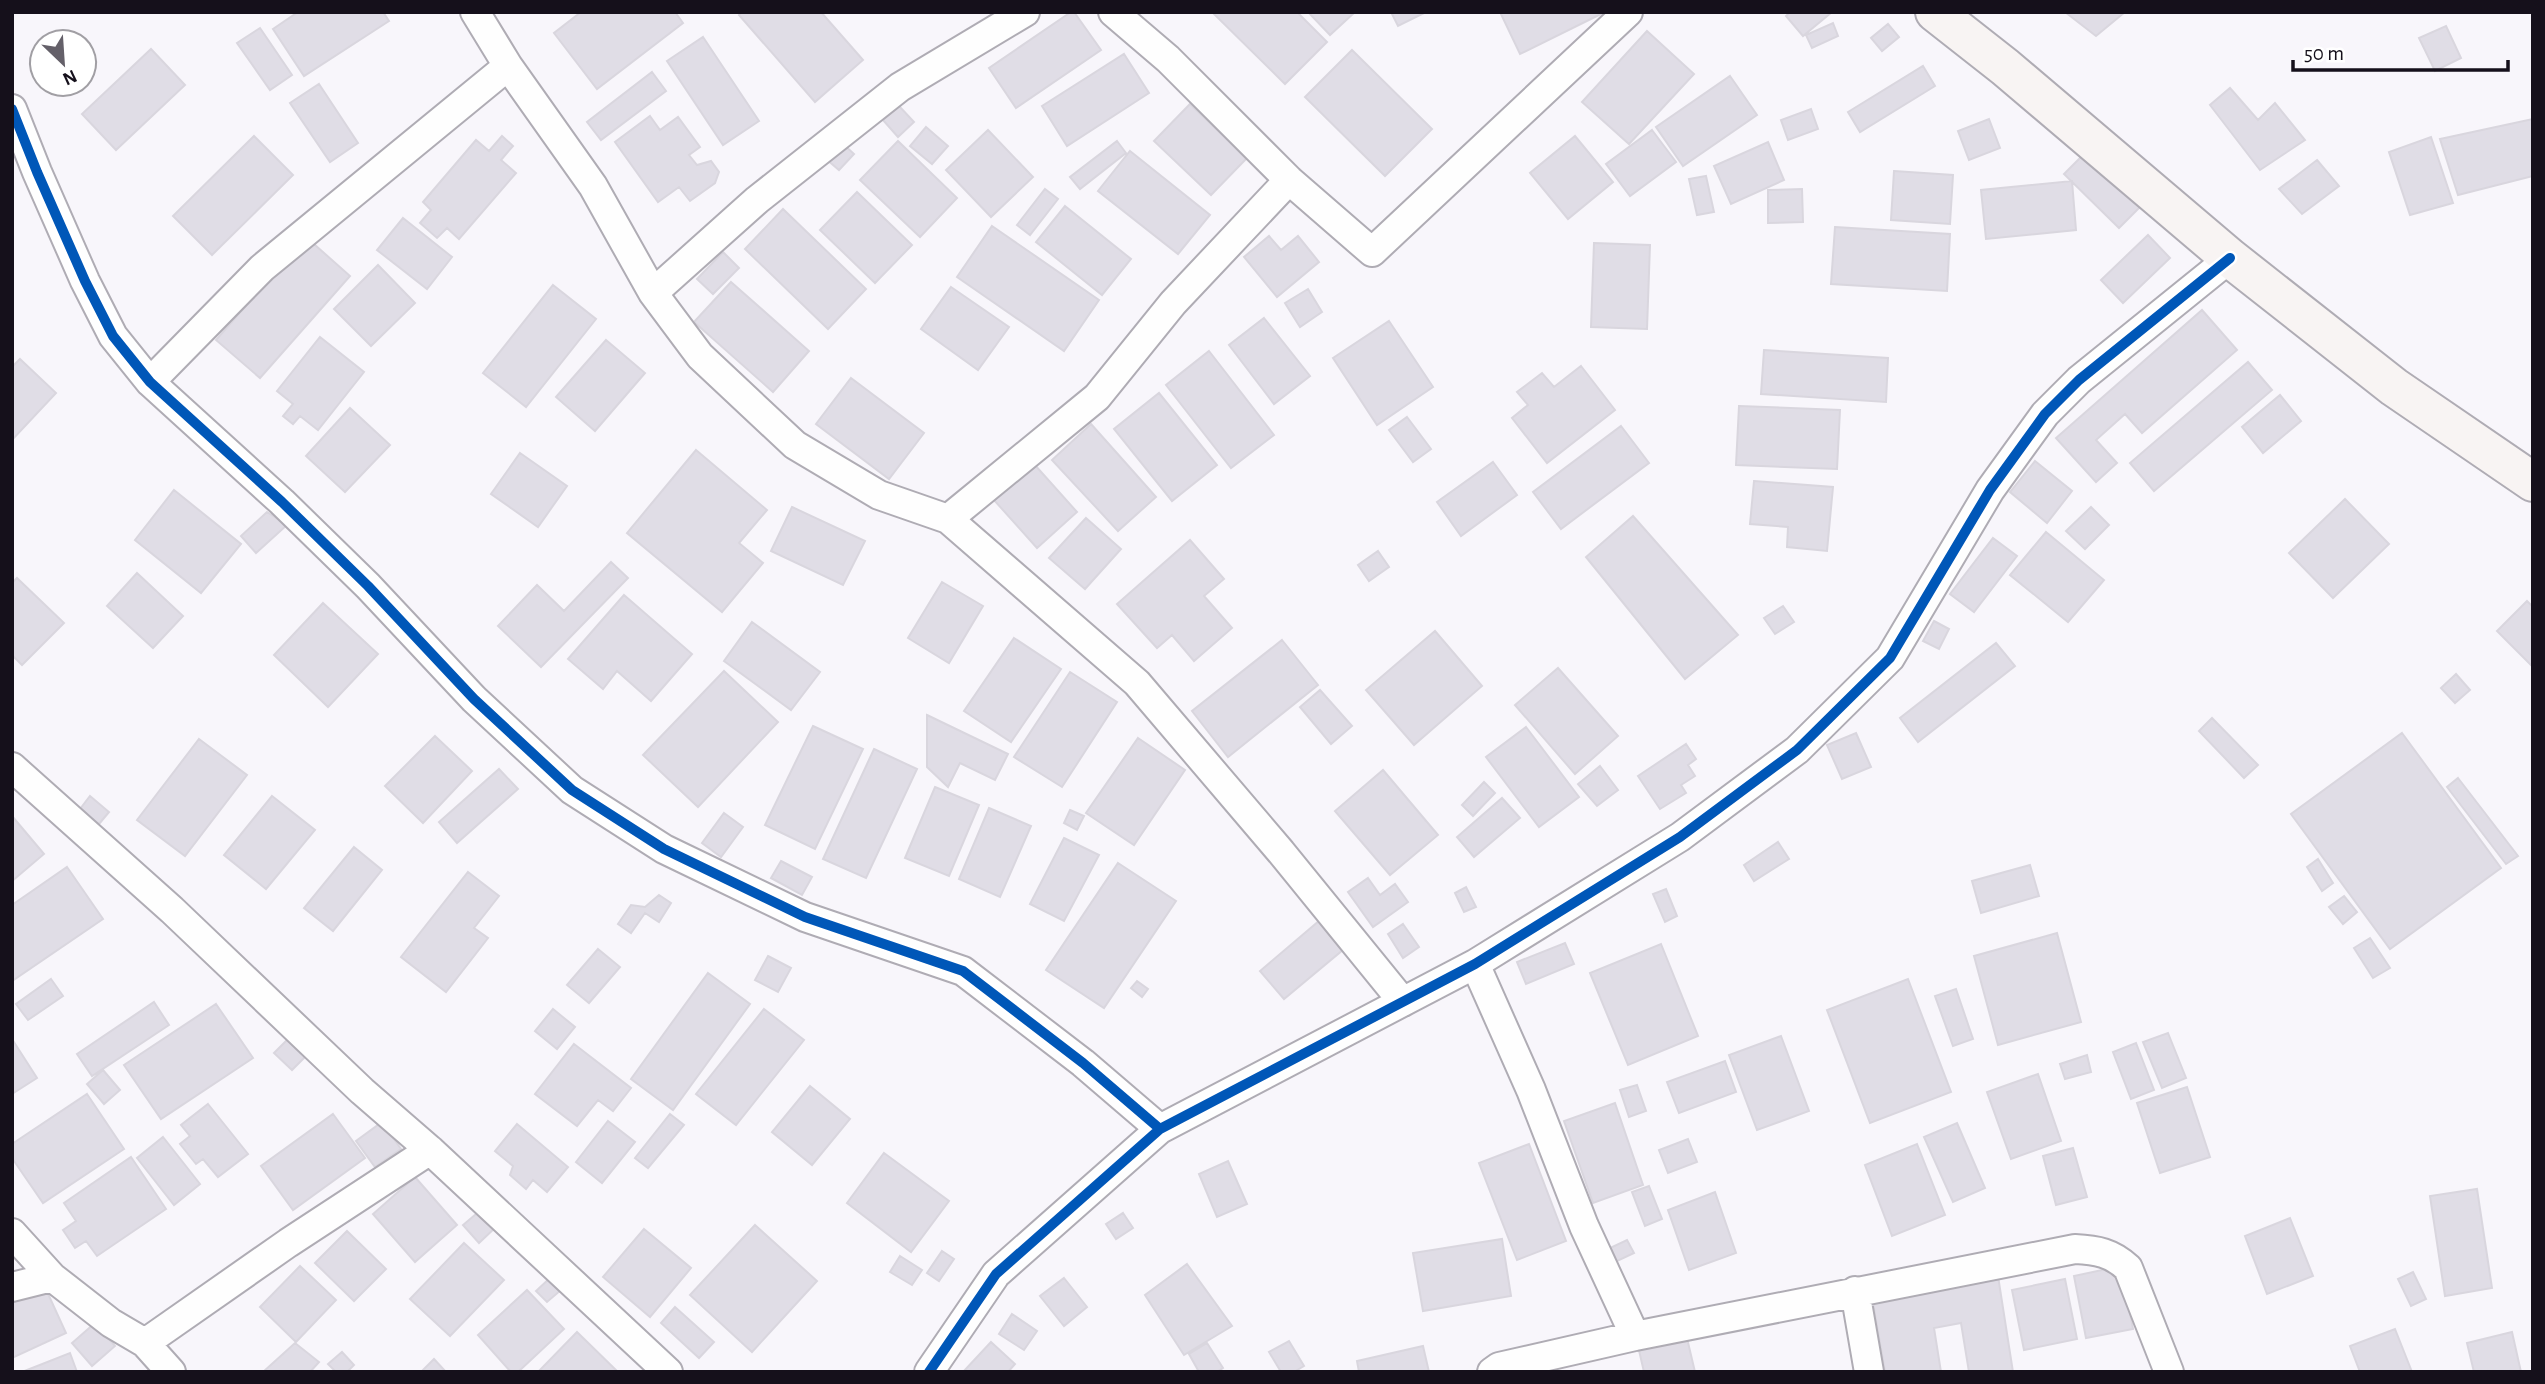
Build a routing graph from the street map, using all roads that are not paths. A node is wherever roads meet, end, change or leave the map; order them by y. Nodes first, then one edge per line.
1 (475, 12) edge
2 (1025, 12) edge
3 (1113, 12) edge
4 (1628, 12) edge
5 (1935, 12) edge
6 (508, 65) junction
7 (12, 109) edge
8 (1289, 180) junction
9 (2230, 258) junction
10 (653, 293) junction
11 (150, 382) junction
12 (2533, 482) edge
13 (948, 519) junction
14 (12, 766) edge
15 (1475, 964) junction
16 (1403, 1002) junction
17 (1160, 1129) junction
18 (430, 1150) junction
19 (12, 1233) edge
20 (52, 1277) junction
21 (12, 1287) edge
22 (1855, 1291) junction
23 (1635, 1336) junction
24 (145, 1343) junction
25 (171, 1372) edge
26 (668, 1372) edge
27 (929, 1372) edge
28 (1492, 1372) edge
29 (1869, 1372) edge
30 (2169, 1372) edge

1 - 6 street
2 - 10 street
3 - 8 street
4 - 8 street
5 - 9 main road
6 - 10 street
6 - 11 street
7 - 11 street
8 - 13 street
9 - 12 main road
9 - 15 street
10 - 13 street
11 - 17 street
13 - 16 street
14 - 18 street
15 - 16 street
15 - 23 street
16 - 17 street
17 - 27 street
18 - 24 street
18 - 26 street
19 - 20 street
20 - 21 street
20 - 24 street
22 - 23 street
22 - 29 street
22 - 30 street
23 - 28 street
24 - 25 street

